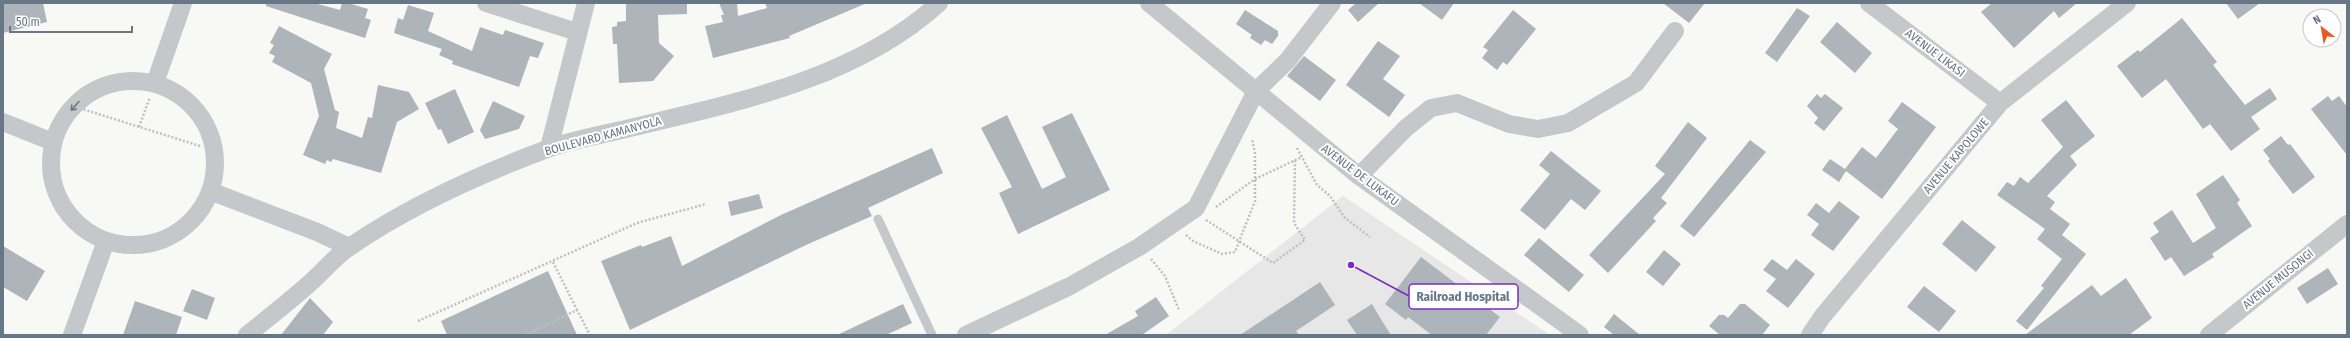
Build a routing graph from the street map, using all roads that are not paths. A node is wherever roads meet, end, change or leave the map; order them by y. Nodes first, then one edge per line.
1 (183, 3) edge
2 (486, 3) edge
3 (586, 3) edge
4 (939, 3) edge
5 (1149, 3) edge
6 (1332, 3) edge
7 (1869, 3) edge
8 (2127, 3) edge
9 (1675, 31) dead end
10 (577, 32) junction
11 (155, 83) junction
12 (1256, 91) junction
13 (2000, 103) junction
14 (3, 122) edge
15 (53, 142) junction
16 (549, 148) junction
17 (1359, 176) junction
18 (210, 191) junction
19 (878, 219) dead end
20 (2347, 224) edge
21 (106, 241) junction
22 (349, 247) junction
23 (72, 335) edge
24 (246, 335) edge
25 (932, 335) edge
26 (966, 335) edge
27 (1580, 335) edge
28 (1810, 335) edge
29 (2209, 335) edge

1 - 11 street
2 - 10 street
3 - 10 street
4 - 16 street, BOULEVARD KAMANYOLA
5 - 12 street, AVENUE DE LUKAFU
6 - 12 street
7 - 13 street, AVENUE LIKASI
8 - 13 street, AVENUE KAPOLOWE
9 - 17 street
10 - 16 street
11 -> 15 street
11 - 18 street
12 - 17 street, AVENUE DE LUKAFU
12 - 26 street
13 - 28 street, AVENUE KAPOLOWE
14 - 15 street
15 - 21 street
16 - 22 street, BOULEVARD KAMANYOLA
17 - 27 street, AVENUE DE LUKAFU
18 - 21 street
18 - 22 street
19 - 25 lane
20 - 29 street, AVENUE MUSONGI
21 - 23 street
22 - 24 street, BOULEVARD KAMANYOLA

